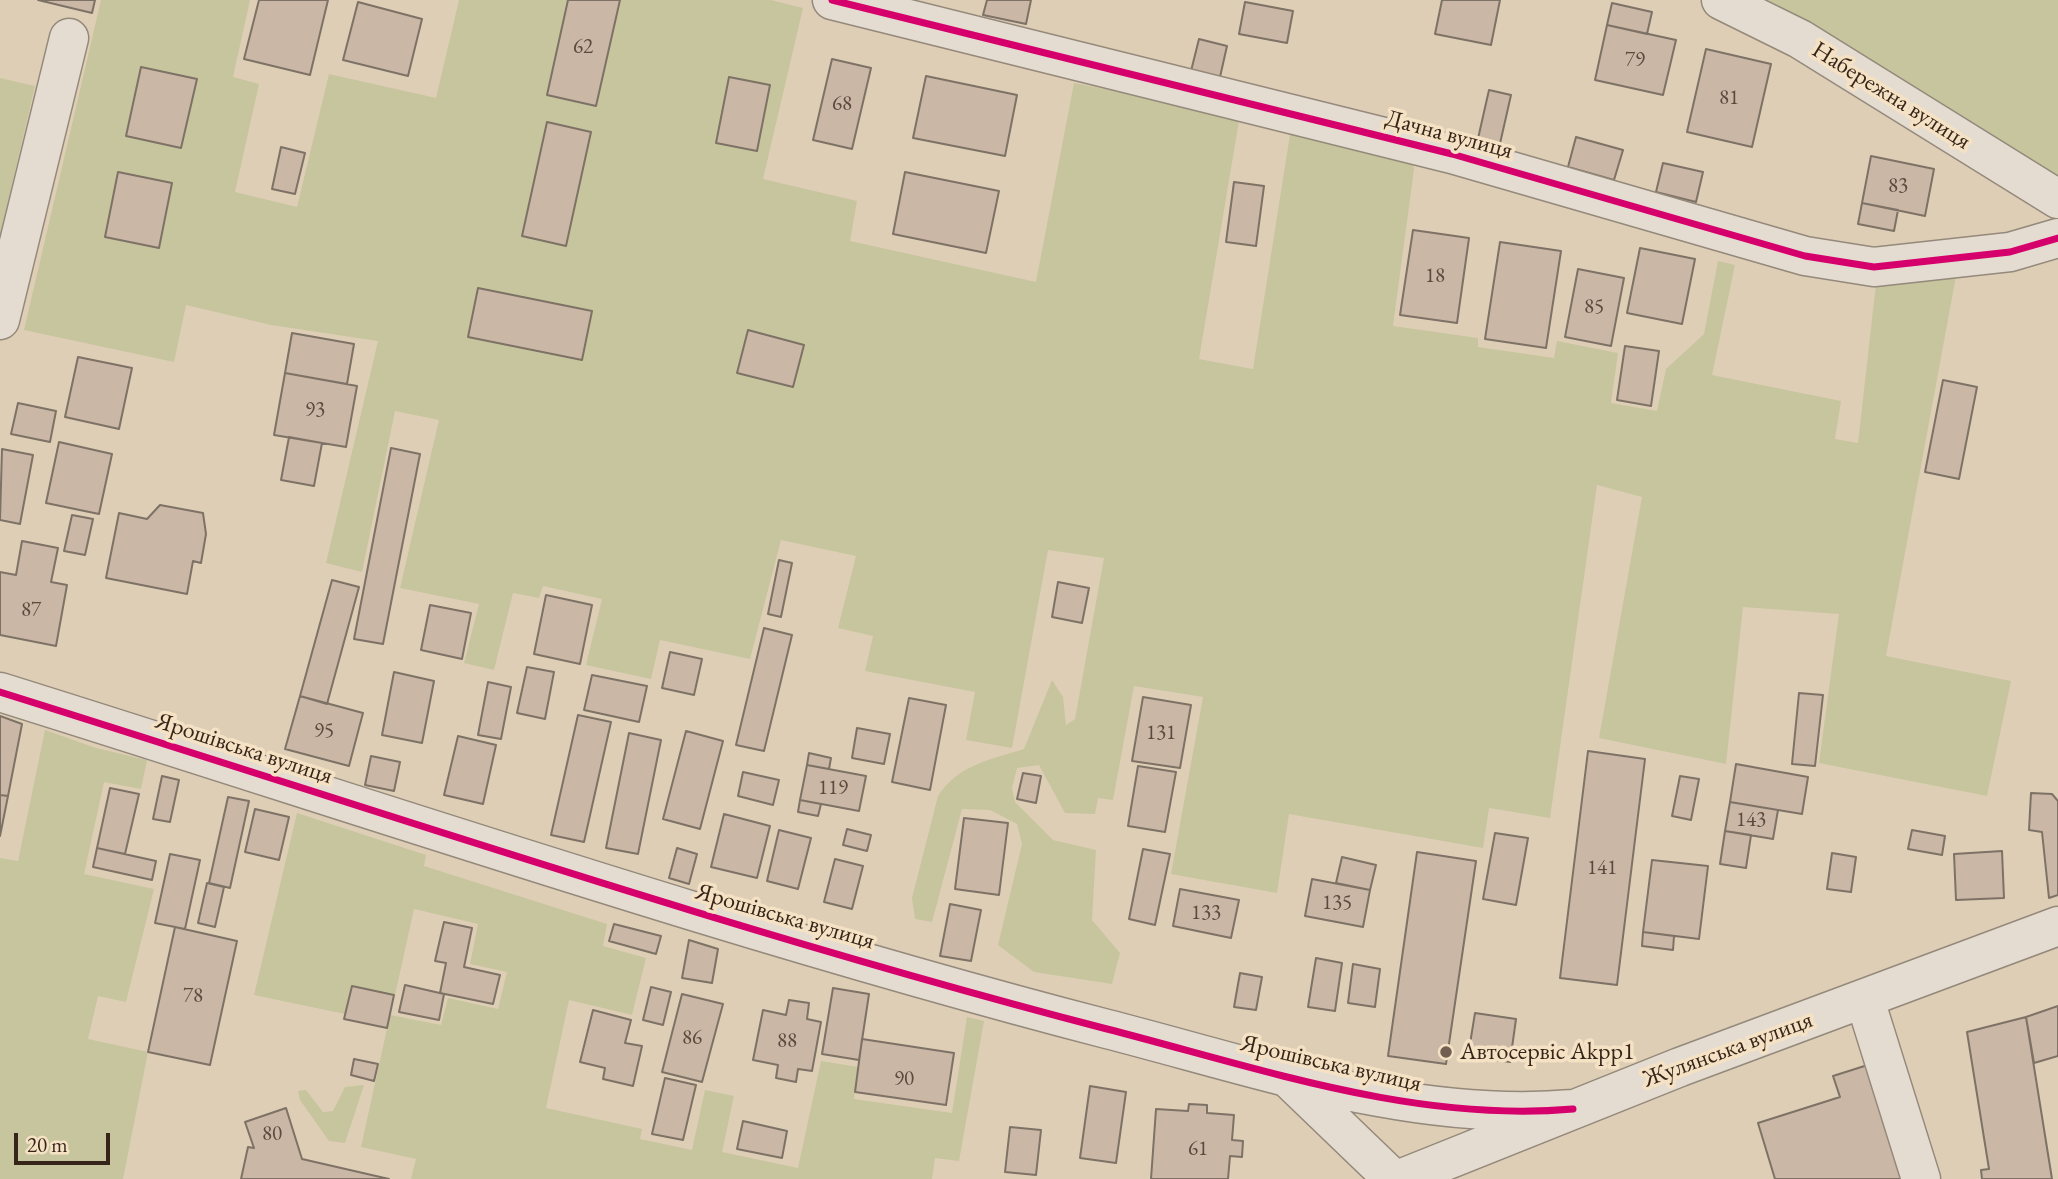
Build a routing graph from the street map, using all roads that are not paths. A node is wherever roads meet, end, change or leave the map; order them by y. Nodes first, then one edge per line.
1 (832, 0) edge
2 (1721, 0) edge
3 (69, 38) dead end
4 (2058, 199) edge
5 (2058, 238) edge
6 (0, 320) edge
7 (0, 692) edge
8 (2058, 926) edge
9 (1865, 1000) junction
10 (1285, 1075) junction
11 (1573, 1109) junction
12 (1392, 1179) edge
13 (1400, 1179) edge
14 (1921, 1179) edge

1 - 5 street, Дачна вулиця
2 - 4 street, Набережна вулиця
3 - 6 street
7 - 10 street, Ярошівська вулиця
8 - 9 street, Жулянська вулиця
9 - 11 street, Жулянська вулиця
9 - 14 street
10 - 11 street, Ярошівська вулиця
10 - 12 street, Ярошівська вулиця
11 - 13 street, Жулянська вулиця

